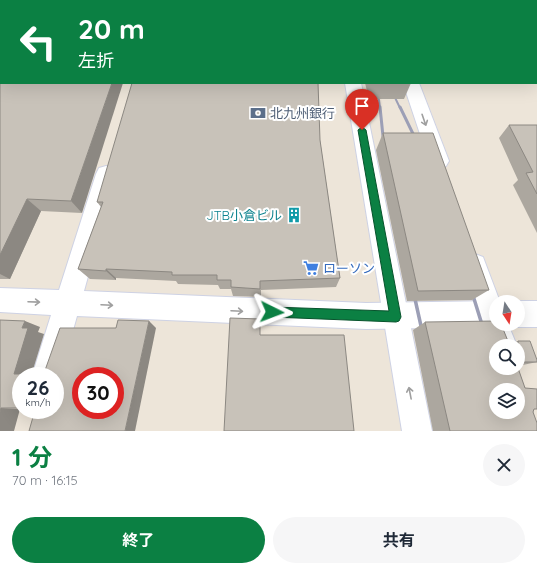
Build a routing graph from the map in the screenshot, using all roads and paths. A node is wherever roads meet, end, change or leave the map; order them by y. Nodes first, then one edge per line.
1 (353, 84) edge
2 (411, 84) edge
3 (111, 159) edge
4 (445, 180) edge
5 (469, 247) edge
6 (0, 300) edge
7 (489, 301) edge
8 (68, 303) junction
9 (489, 314) edge
10 (525, 314) edge
11 (537, 314) edge
12 (396, 317) junction
13 (49, 367) edge
14 (418, 431) edge

1 - 12 street
2 -> 4 street
3 - 8 street
5 - 7 street
6 -> 8 street
8 -> 12 street
8 - 13 street
9 - 12 street
10 - 11 street
14 -> 12 street

